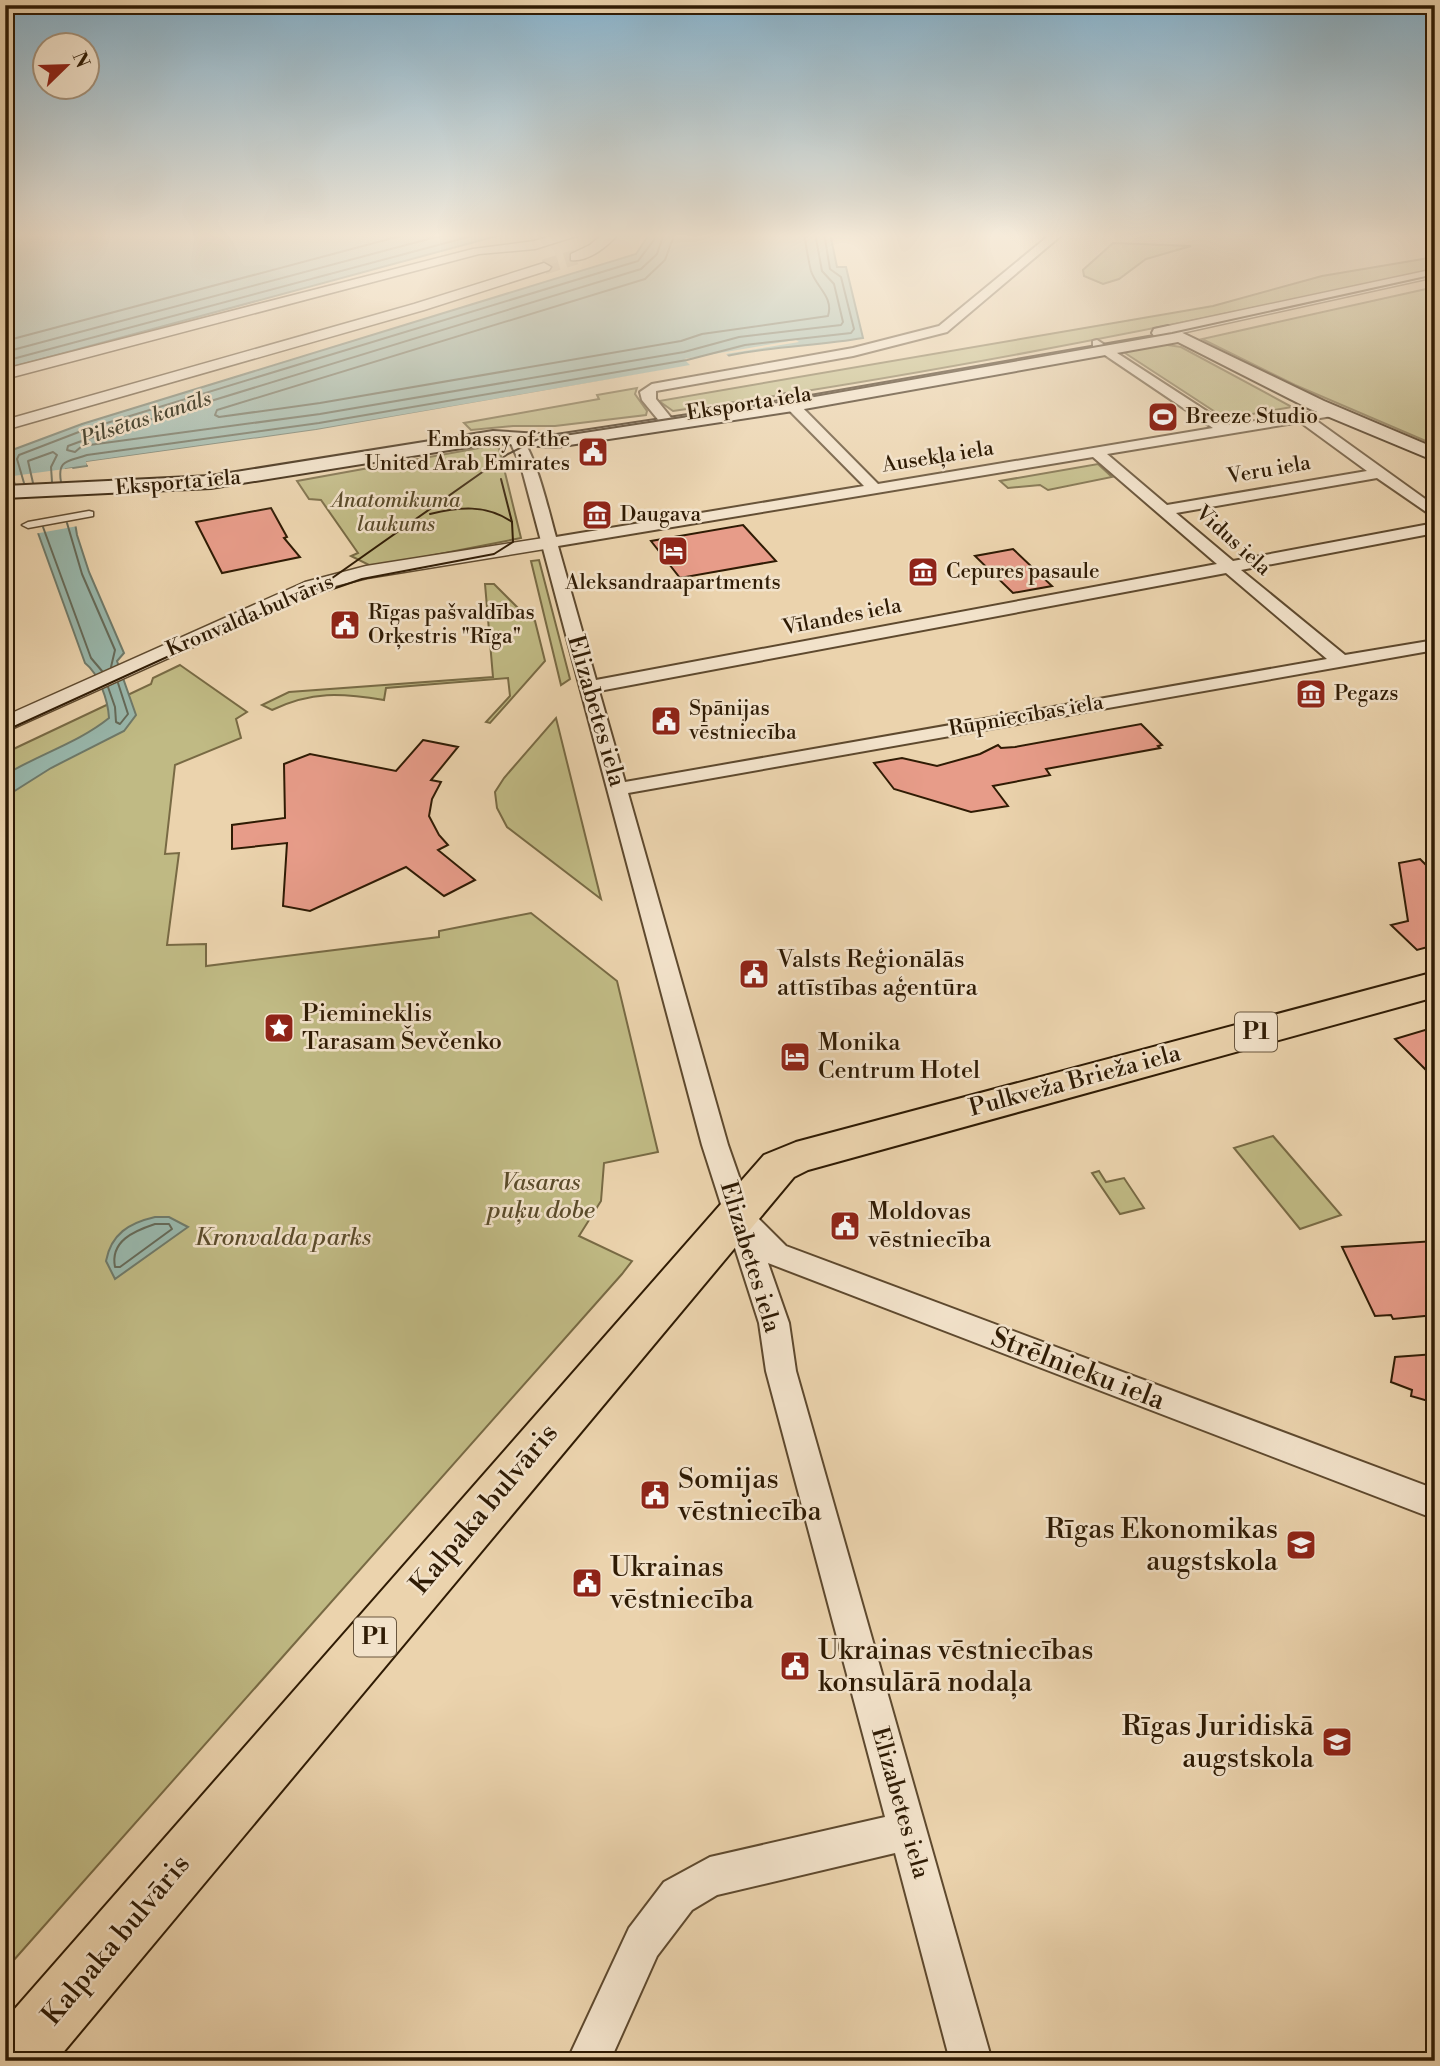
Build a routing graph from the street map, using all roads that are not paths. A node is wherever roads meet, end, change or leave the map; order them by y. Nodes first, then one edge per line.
1 (177, 329) edge
2 (302, 329) edge
3 (340, 329) edge
4 (941, 329) edge
5 (1194, 329) edge
6 (1197, 329) edge
7 (1174, 334) junction
8 (1102, 347) junction
9 (5, 374) edge
10 (789, 402) junction
11 (1333, 412) junction
12 (5, 416) edge
13 (1302, 417) junction
14 (666, 421) junction
15 (5, 425) edge
16 (1226, 430) junction
17 (520, 445) junction
18 (1096, 452) junction
19 (1435, 455) edge
20 (1380, 473) junction
21 (875, 489) junction
22 (12, 492) edge
23 (1164, 510) junction
24 (1435, 513) edge
25 (89, 514) dead end
26 (28, 525) dead end
27 (1435, 527) edge
28 (550, 542) junction
29 (1230, 566) junction
30 (1435, 645) edge
31 (1341, 661) junction
32 (588, 686) junction
33 (7, 723) edge
34 (618, 789) junction
35 (1435, 984) edge
36 (736, 1213) junction
37 (1435, 1504) edge
38 (909, 1831) junction
39 (13, 2061) edge
40 (587, 2061) edge
41 (971, 2061) edge

1 - 9 street
2 - 12 street
3 - 15 street
4 - 14 street
5 - 7 street, Eksporta iela
6 - 7 street, Eksporta iela
7 - 8 main road, Eksporta iela
7 - 11 main road
8 - 10 main road, Eksporta iela
8 - 16 street
10 - 14 main road, Eksporta iela
10 - 21 street
11 - 13 street, Ausekļa iela
11 - 19 main road
13 - 16 street, Ausekļa iela
13 - 20 street
14 - 17 main road, Eksporta iela
14 - 17 main road, Eksporta iela
16 - 18 street, Ausekļa iela
17 - 22 main road, Eksporta iela
17 - 28 street, Elizabetes iela
18 - 21 street, Ausekļa iela
18 - 23 street, Vidus iela
20 - 23 street, Veru iela
20 - 24 street
21 - 28 street, Ausekļa iela
23 - 29 street, Vidus iela
25 - 26 street
27 - 29 street, Vīlandes iela
28 - 32 street, Elizabetes iela
28 - 33 street, Kronvalda bulvāris
29 - 31 street, Vidus iela
29 - 32 street, Vīlandes iela
30 - 31 street, Rūpniecības iela
31 - 34 street, Rūpniecības iela
32 - 34 street, Elizabetes iela
34 - 36 street, Elizabetes iela
35 - 36 main road, Pulkveža Brieža iela / P1
36 - 37 street, Strēlnieku iela
36 - 38 street, Elizabetes iela
36 - 39 main road, Kalpaka bulvāris / P1
38 - 40 street
38 - 41 street, Elizabetes iela

